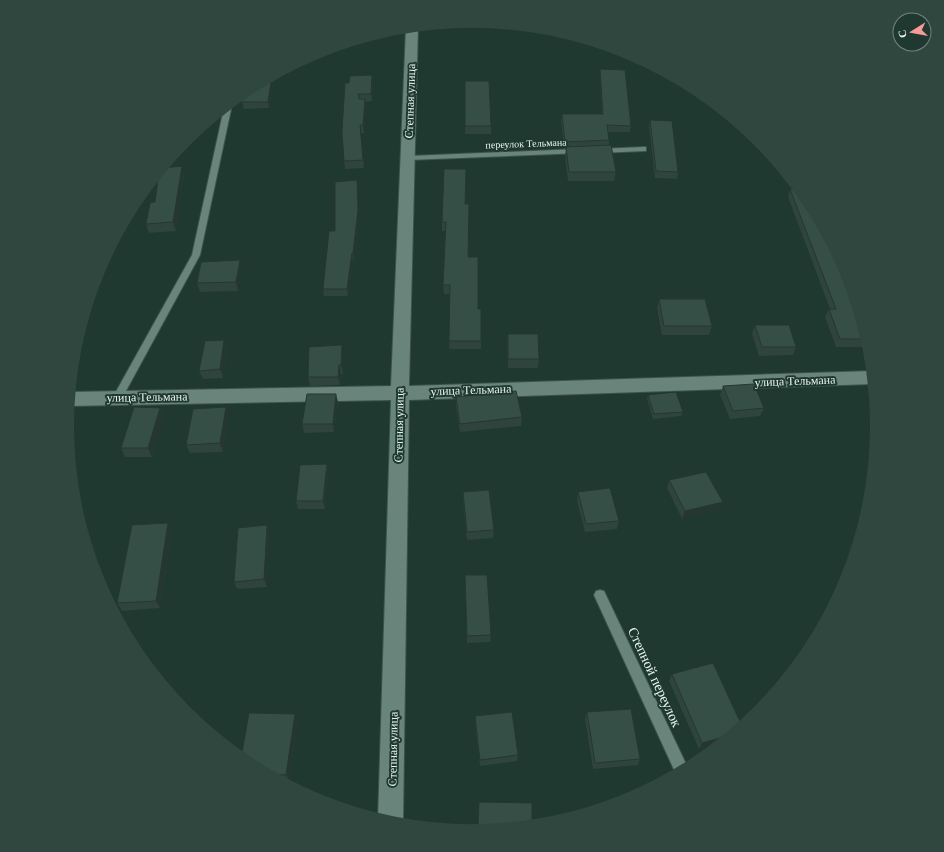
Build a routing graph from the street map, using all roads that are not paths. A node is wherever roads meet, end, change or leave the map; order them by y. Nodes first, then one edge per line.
1 (412, 33) edge
2 (226, 113) edge
3 (643, 149) dead end
4 (409, 158) junction
5 (867, 378) edge
6 (400, 393) junction
7 (118, 398) junction
8 (75, 399) edge
9 (600, 596) dead end
10 (679, 766) edge
11 (391, 815) edge

1 - 4 street, Степная улица
2 - 7 lane
3 - 4 lane, переулок Тельмана
4 - 6 street, Степная улица
5 - 6 street, улица Тельмана
6 - 7 street, улица Тельмана
6 - 11 street, Степная улица
7 - 8 street, улица Тельмана
9 - 10 lane, Степной переулок

